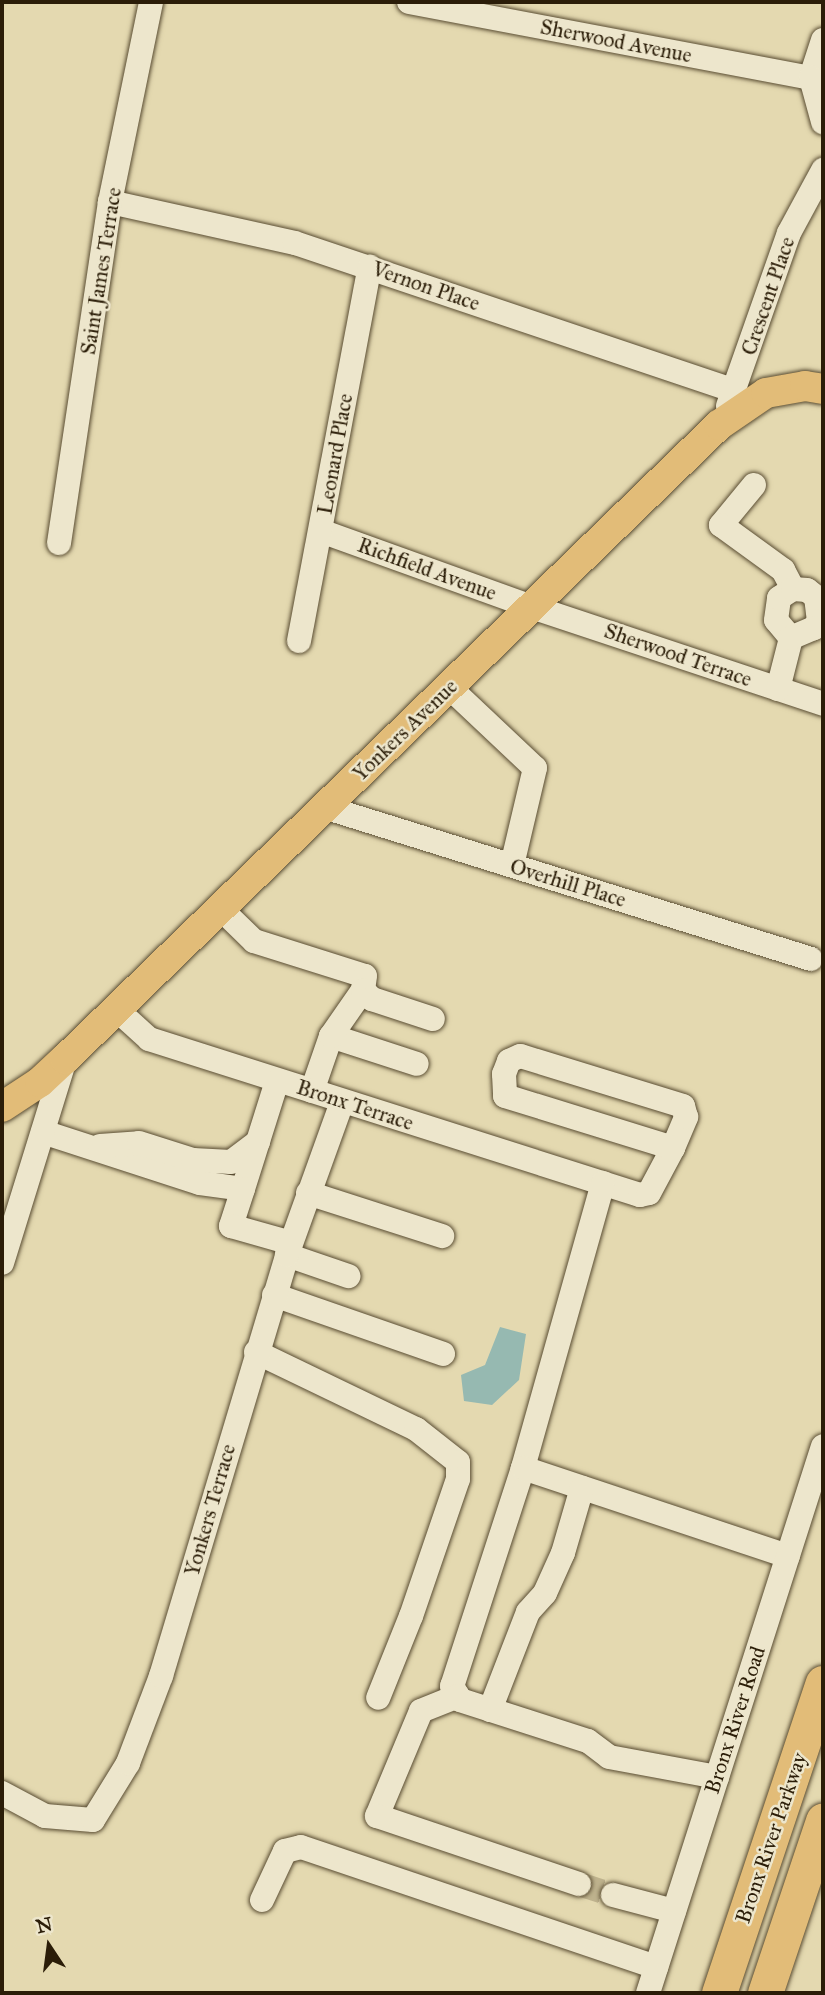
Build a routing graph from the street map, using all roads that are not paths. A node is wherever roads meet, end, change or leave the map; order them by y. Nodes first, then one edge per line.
1 (151, 2) edge
2 (409, 2) edge
3 (823, 40) edge
4 (817, 81) edge
5 (823, 122) edge
6 (823, 170) edge
7 (110, 202) junction
8 (370, 267) junction
9 (823, 389) edge
10 (735, 391) junction
11 (719, 425) junction
12 (754, 485) dead end
13 (321, 531) junction
14 (59, 543) dead end
15 (533, 607) junction
16 (299, 641) dead end
17 (449, 687) junction
18 (778, 689) junction
19 (823, 704) edge
20 (324, 807) junction
21 (512, 865) junction
22 (221, 909) junction
23 (811, 958) dead end
24 (363, 990) junction
25 (117, 1010) junction
26 (433, 1019) dead end
27 (331, 1036) junction
28 (65, 1059) junction
29 (417, 1064) dead end
30 (277, 1081) junction
31 (312, 1091) junction
32 (342, 1102) junction
33 (2, 1107) edge
34 (43, 1132) junction
35 (258, 1142) junction
36 (88, 1147) junction
37 (673, 1148) junction
38 (603, 1183) junction
39 (243, 1189) junction
40 (308, 1192) junction
41 (442, 1236) dead end
42 (289, 1249) junction
43 (2, 1263) edge
44 (348, 1276) dead end
45 (274, 1295) junction
46 (256, 1353) junction
47 (443, 1354) dead end
48 (823, 1446) edge
49 (523, 1468) junction
50 (582, 1488) junction
51 (788, 1556) junction
52 (823, 1683) edge
53 (458, 1696) junction
54 (378, 1698) dead end
55 (490, 1710) junction
56 (717, 1777) junction
57 (2, 1793) edge
58 (823, 1821) edge
59 (579, 1884) tunnel mouth
60 (613, 1895) tunnel mouth
61 (262, 1900) dead end
62 (674, 1911) junction
63 (656, 1967) junction
64 (648, 1993) edge
65 (719, 1993) edge
66 (765, 1993) edge

1 - 7 street, Saint James Terrace
2 - 4 street, Sherwood Avenue
3 - 4 street
4 - 5 street
6 - 10 street, Crescent Place
7 - 8 street, Vernon Place
7 - 14 street, Saint James Terrace
8 - 10 street, Vernon Place
8 - 13 street, Leonard Place
9 - 11 main road, Yonkers Avenue
10 - 11 street, Crescent Place
11 - 15 main road, Yonkers Avenue
12 - 18 street
13 - 15 street, Richfield Avenue
13 - 16 street, Leonard Place
15 - 17 main road, Yonkers Avenue
15 - 18 street, Sherwood Terrace
17 - 20 main road, Yonkers Avenue
17 - 21 street
18 - 19 street, Sherwood Terrace
20 - 21 street, Overhill Place
20 - 22 main road, Yonkers Avenue
21 - 23 street, Overhill Place
22 - 24 street
22 - 25 main road, Yonkers Avenue
24 - 26 street
24 - 27 street
25 - 28 main road, Yonkers Avenue
25 - 30 street, Bronx Terrace
27 - 29 street
27 - 31 street
28 - 33 main road, Yonkers Avenue
28 - 34 street
30 - 31 street, Bronx Terrace
30 - 35 street
31 - 32 street, Bronx Terrace
32 - 38 street, Bronx Terrace
32 - 40 street, Yonkers Terrace
34 - 36 street
34 - 43 street
35 - 36 street
35 - 39 street
36 - 39 street
37 - 37 street
37 - 38 street, Bronx Terrace
38 - 49 street
39 - 42 street
40 - 41 street
40 - 42 street, Yonkers Terrace
42 - 44 street
42 - 45 street, Yonkers Terrace
45 - 46 street, Yonkers Terrace
45 - 47 street
46 - 54 street
46 - 57 street, Yonkers Terrace
48 - 51 street, Bronx River Road
49 - 50 street
49 - 53 street
50 - 51 street
50 - 55 street
51 - 56 street, Bronx River Road
52 - 65 highway, Bronx River Parkway
53 - 55 street
53 - 59 street
55 - 56 street
56 - 62 street, Bronx River Road
58 - 66 highway, Bronx River Parkway
60 - 62 street
61 - 63 street
62 - 63 street, Bronx River Road
63 - 64 street, Bronx River Road

